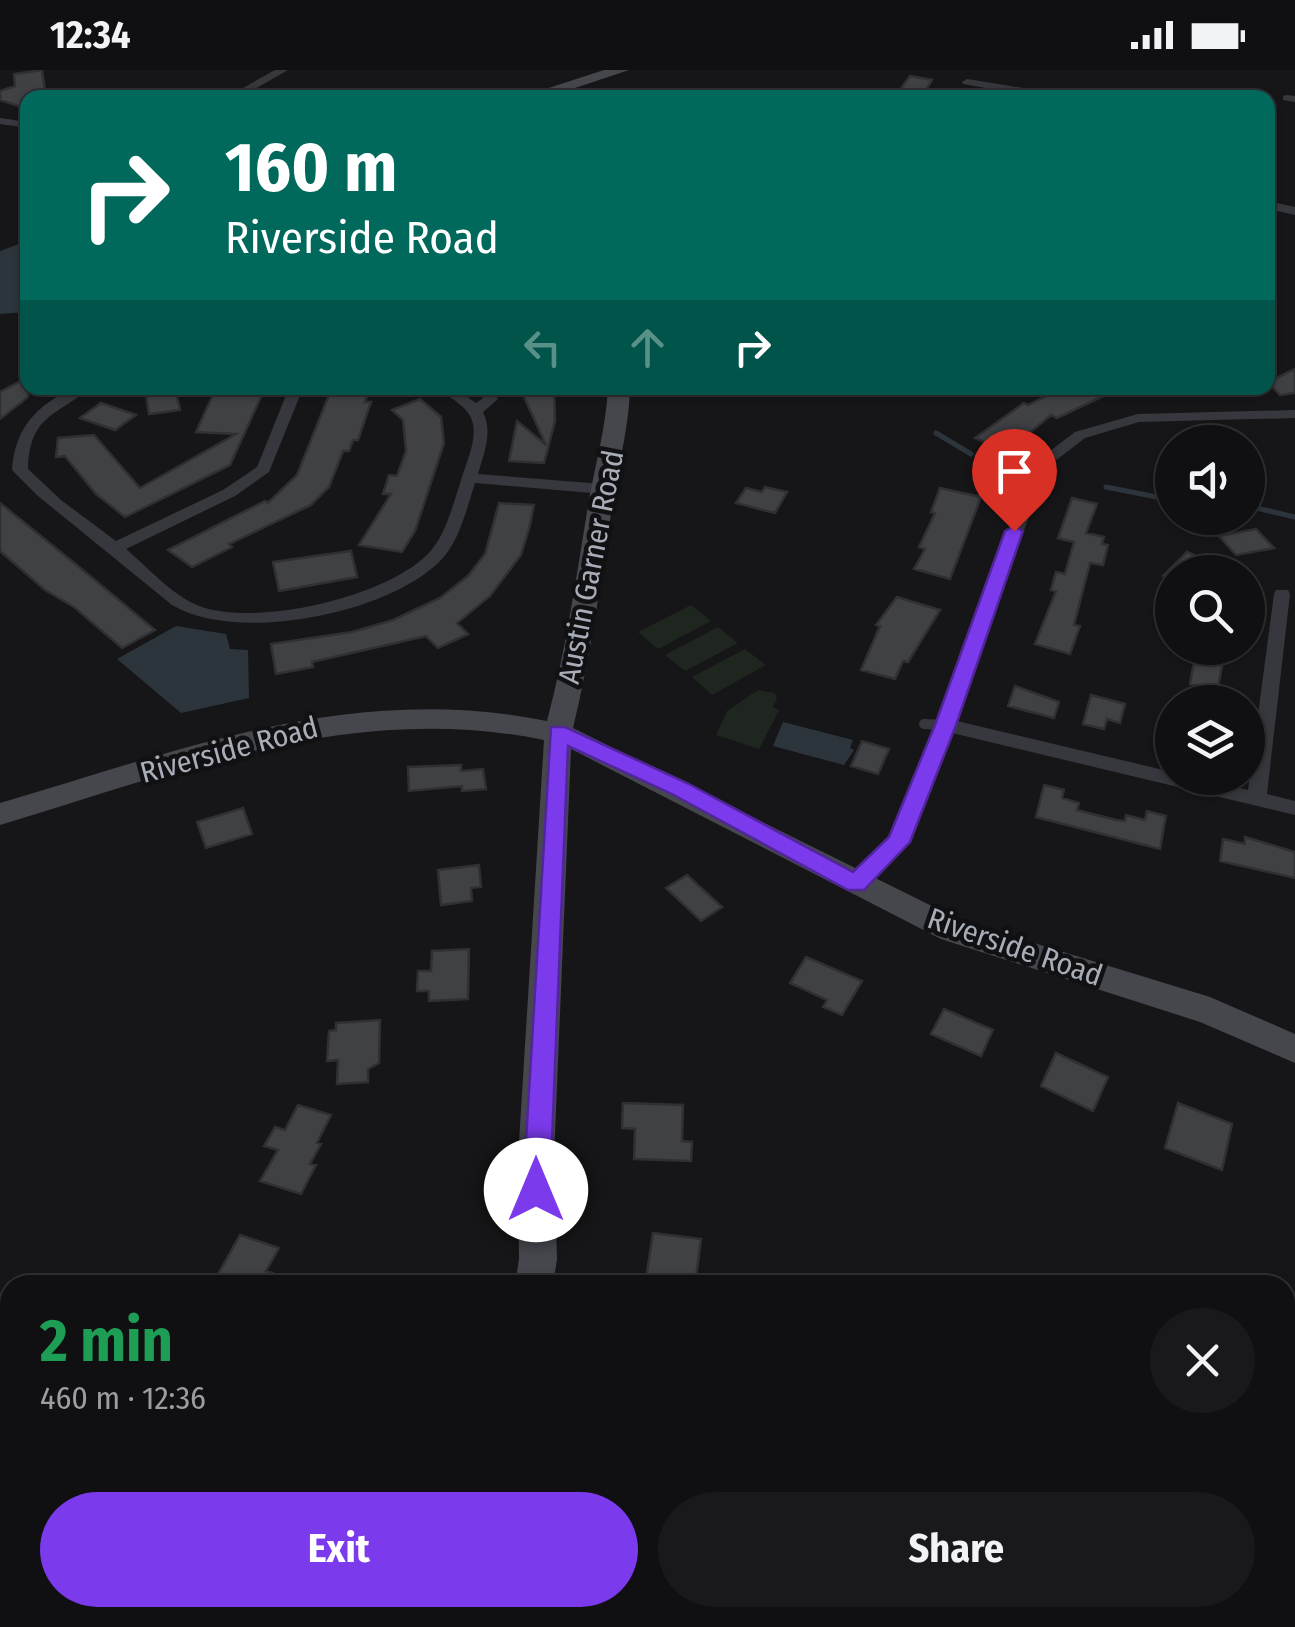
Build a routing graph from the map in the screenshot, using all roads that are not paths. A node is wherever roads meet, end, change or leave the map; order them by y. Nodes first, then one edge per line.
1 (283, 70) edge
2 (621, 70) edge
3 (970, 76) edge
4 (245, 90) edge
5 (553, 90) edge
6 (1031, 90) edge
7 (1277, 207) dead end
8 (1295, 212) edge
9 (72, 395) edge
10 (293, 395) edge
11 (455, 395) edge
12 (488, 395) edge
13 (619, 395) edge
14 (475, 411) junction
15 (1295, 414) edge
16 (470, 478) junction
17 (604, 489) junction
18 (115, 548) junction
19 (1282, 594) dead end
20 (924, 724) dead end
21 (946, 725) junction
22 (558, 733) junction
23 (1256, 798) junction
24 (1295, 808) edge
25 (0, 814) edge
26 (856, 884) junction
27 (1295, 1049) edge
28 (536, 1275) edge

1 - 4 street
2 - 5 street
3 - 6 street
7 - 8 street
9 - 18 street
10 - 18 street
11 - 14 street
12 - 14 street
13 - 17 street, Austin Garner Road
14 - 16 street
15 - 21 street
16 - 17 street
16 - 18 street
17 - 22 street, Austin Garner Road
19 - 23 street
20 - 21 lane
21 - 23 street
21 - 26 street
22 - 25 street, Riverside Road
22 - 26 street, Riverside Road
22 - 28 street, Austin Garner Road
23 - 24 street
26 - 27 street, Riverside Road

